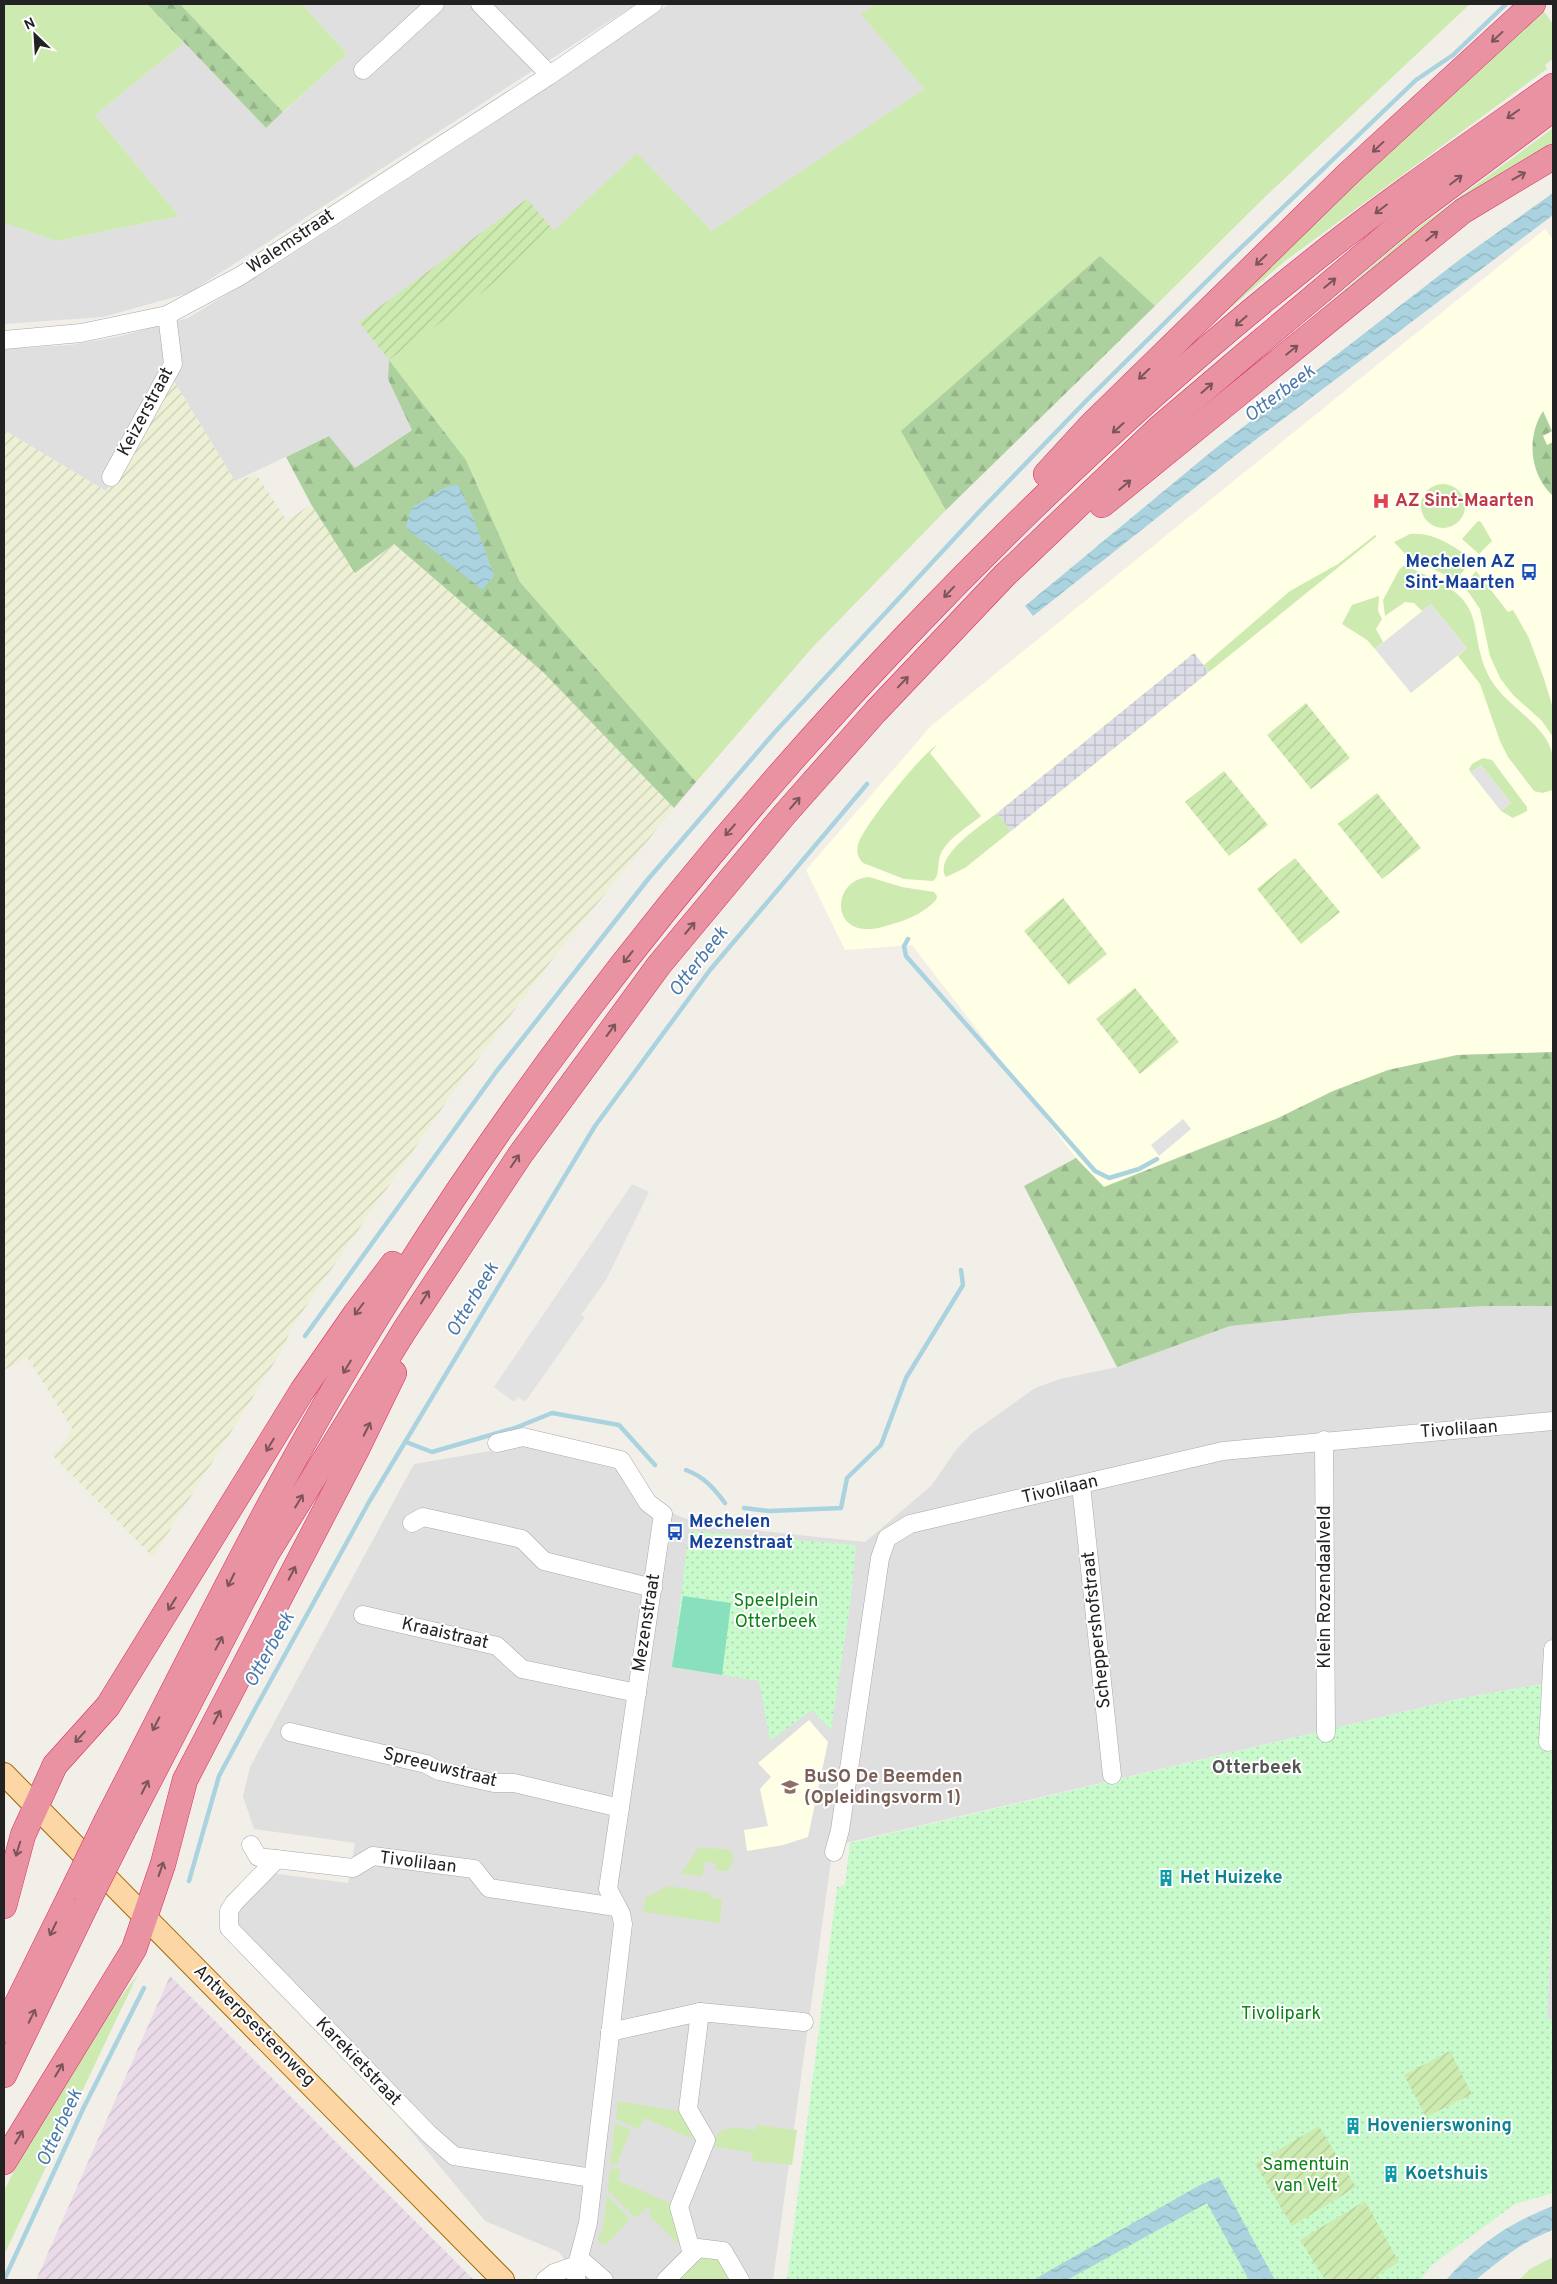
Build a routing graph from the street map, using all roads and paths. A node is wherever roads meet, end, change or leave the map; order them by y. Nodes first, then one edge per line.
1 (435, 4) edge
2 (480, 4) edge
3 (653, 4) edge
4 (1533, 4) edge
5 (363, 70) dead end
6 (550, 75) junction
7 (1553, 86) edge
8 (1553, 109) edge
9 (1553, 157) edge
10 (167, 315) junction
11 (4, 340) edge
12 (111, 477) dead end
13 (983, 557) junction
14 (1004, 576) junction
15 (448, 1207) junction
16 (399, 1338) junction
17 (1553, 1421) edge
18 (1324, 1440) junction
19 (497, 1443) dead end
20 (1081, 1485) junction
21 (412, 1523) dead end
22 (653, 1588) junction
23 (364, 1615) dead end
24 (1553, 1649) edge
25 (637, 1692) junction
26 (290, 1732) dead end
27 (1326, 1733) dead end
28 (1548, 1742) dead end
29 (4, 1774) edge
30 (1112, 1775) dead end
31 (36, 1804) junction
32 (620, 1808) junction
33 (115, 1825) junction
34 (251, 1845) dead end
35 (834, 1852) dead end
36 (277, 1859) junction
37 (80, 1895) junction
38 (4, 1906) edge
39 (616, 1907) junction
40 (145, 1915) junction
41 (700, 2012) junction
42 (804, 2022) dead end
43 (4, 2030) edge
44 (610, 2032) junction
45 (4, 2076) edge
46 (4, 2162) edge
47 (592, 2178) junction
48 (692, 2254) junction
49 (577, 2268) edge
50 (503, 2280) edge
51 (545, 2280) edge
52 (604, 2280) edge
53 (666, 2280) edge
54 (740, 2280) edge

1 - 5 street
2 - 6 street
3 - 6 street, Walemstraat
4 -> 13 highway
6 - 10 street, Walemstraat
7 -> 13 highway
14 -> 8 highway
14 -> 9 highway
10 - 11 street, Walemstraat
10 - 12 street, Keizerstraat
13 -> 15 highway
16 -> 14 highway
15 -> 31 highway
15 -> 33 highway
33 -> 16 highway
40 -> 16 highway
17 - 18 street, Tivolilaan
18 - 20 street, Tivolilaan
18 - 27 street, Klein Rozendaalveld
19 - 22 street, Mezenstraat
20 - 30 street, Scheppershofstraat
20 - 35 street, Tivolilaan
21 - 22 street
22 - 25 street, Mezenstraat
23 - 25 street, Kraaistraat
24 - 28 street
25 - 32 street, Mezenstraat
26 - 32 street, Spreeuwstraat
29 - 31 main road, Antwerpsesteenweg
31 -> 38 highway
31 - 40 main road, Antwerpsesteenweg
32 - 39 street, Mezenstraat
33 - 37 highway, bridge
34 - 36 street, Tivolilaan
36 - 39 street, Tivolilaan
36 - 47 street, Karekietstraat
37 -> 43 highway
45 -> 37 highway
39 - 44 street, Mezenstraat
46 -> 40 highway
40 - 50 main road, Antwerpsesteenweg
41 - 42 street
41 - 44 street
41 - 48 street
44 - 47 street
47 - 49 street
48 - 53 street
48 - 54 street
49 - 51 street
49 - 52 street

